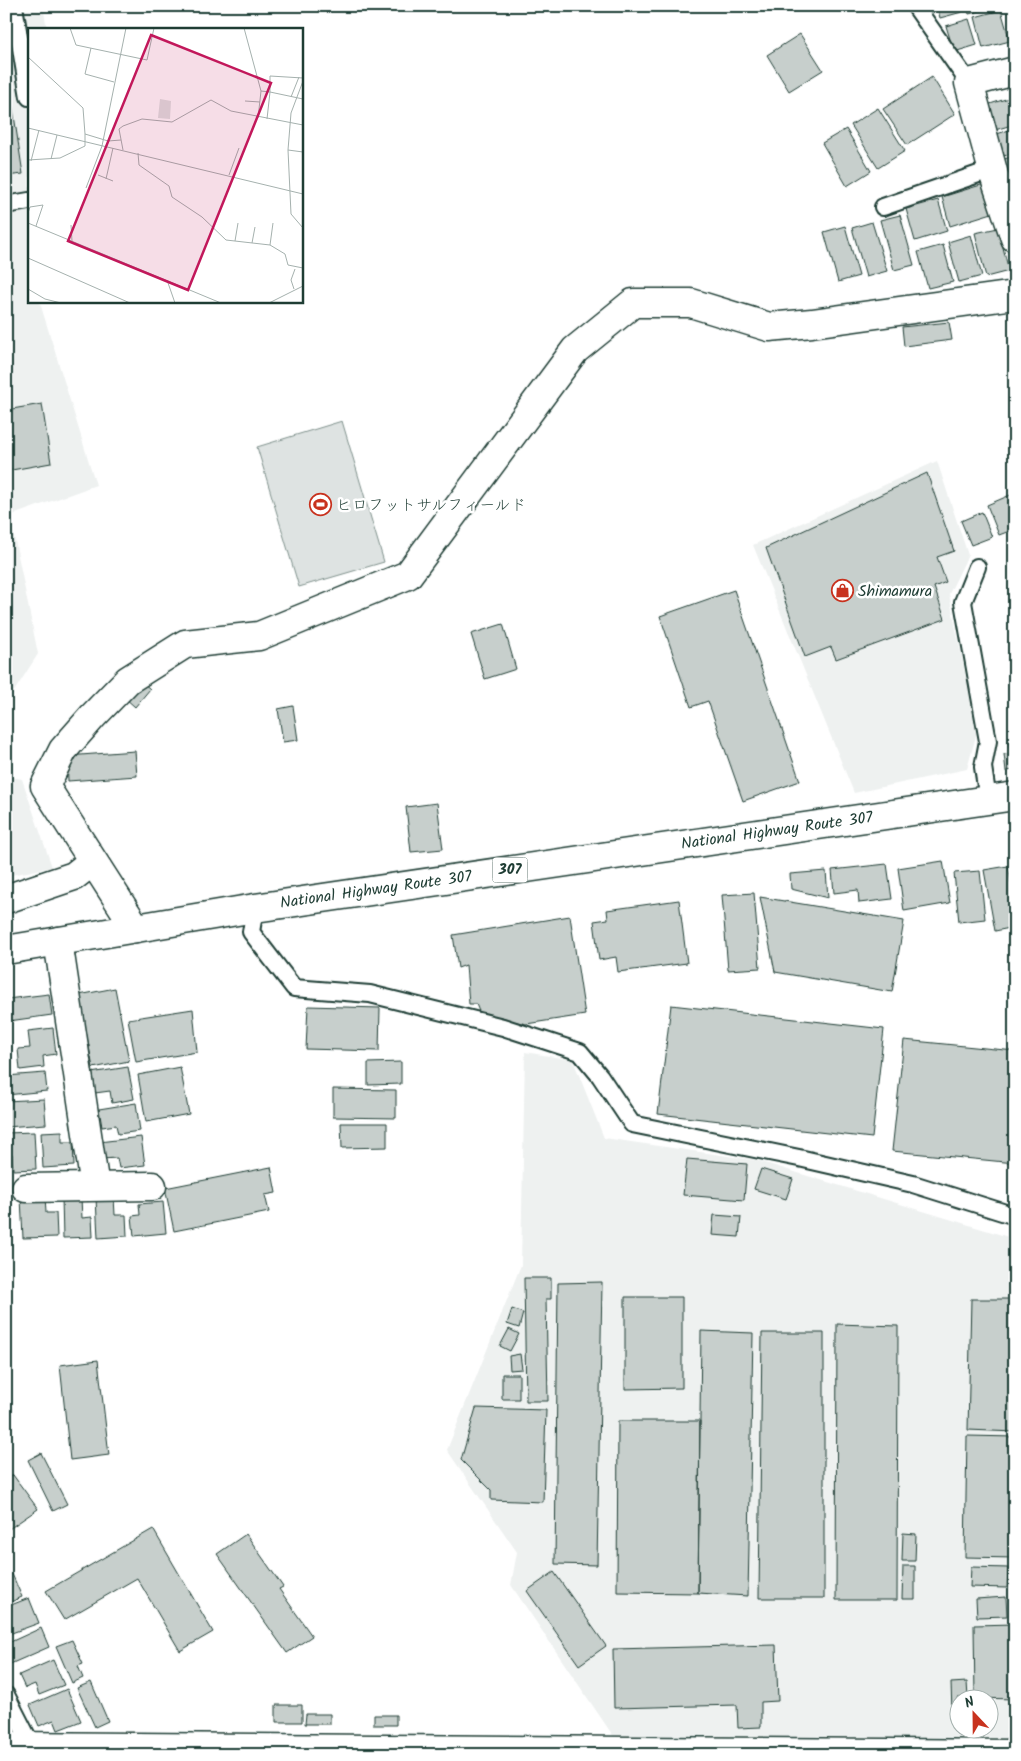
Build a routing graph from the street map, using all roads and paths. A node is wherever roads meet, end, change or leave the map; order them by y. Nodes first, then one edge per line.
1 (14, 6) edge
2 (915, 6) edge
3 (1015, 71) edge
4 (969, 83) junction
5 (28, 91) edge
6 (993, 169) junction
7 (28, 201) edge
8 (6, 205) edge
9 (882, 207) dead end
10 (1015, 238) edge
11 (1015, 295) edge
12 (978, 567) dead end
13 (1015, 796) edge
14 (988, 800) junction
15 (92, 860) junction
16 (6, 899) edge
17 (255, 908) junction
18 (136, 928) junction
19 (58, 942) junction
20 (6, 950) edge
21 (152, 1186) dead end
22 (95, 1187) junction
23 (26, 1188) dead end
24 (1015, 1216) edge
25 (6, 1695) edge
26 (19, 1746) edge
27 (844, 1754) edge
28 (1015, 1754) edge

1 - 5 lane
2 - 4 lane
3 - 4 main road
4 - 6 main road
6 - 9 lane
6 - 10 main road
7 - 8 lane
11 - 15 main road
12 - 14 lane
13 - 14 main road, National Highway Route 307 / 307
14 - 17 main road, National Highway Route 307 / 307
15 - 16 main road
15 - 18 main road
17 - 18 main road, National Highway Route 307 / 307
17 - 24 lane
18 - 19 main road, National Highway Route 307 / 307
19 - 20 main road, National Highway Route 307 / 307
19 - 22 main road
21 - 22 main road
22 - 23 main road
25 - 26 lane
26 - 27 main road
27 - 28 main road

